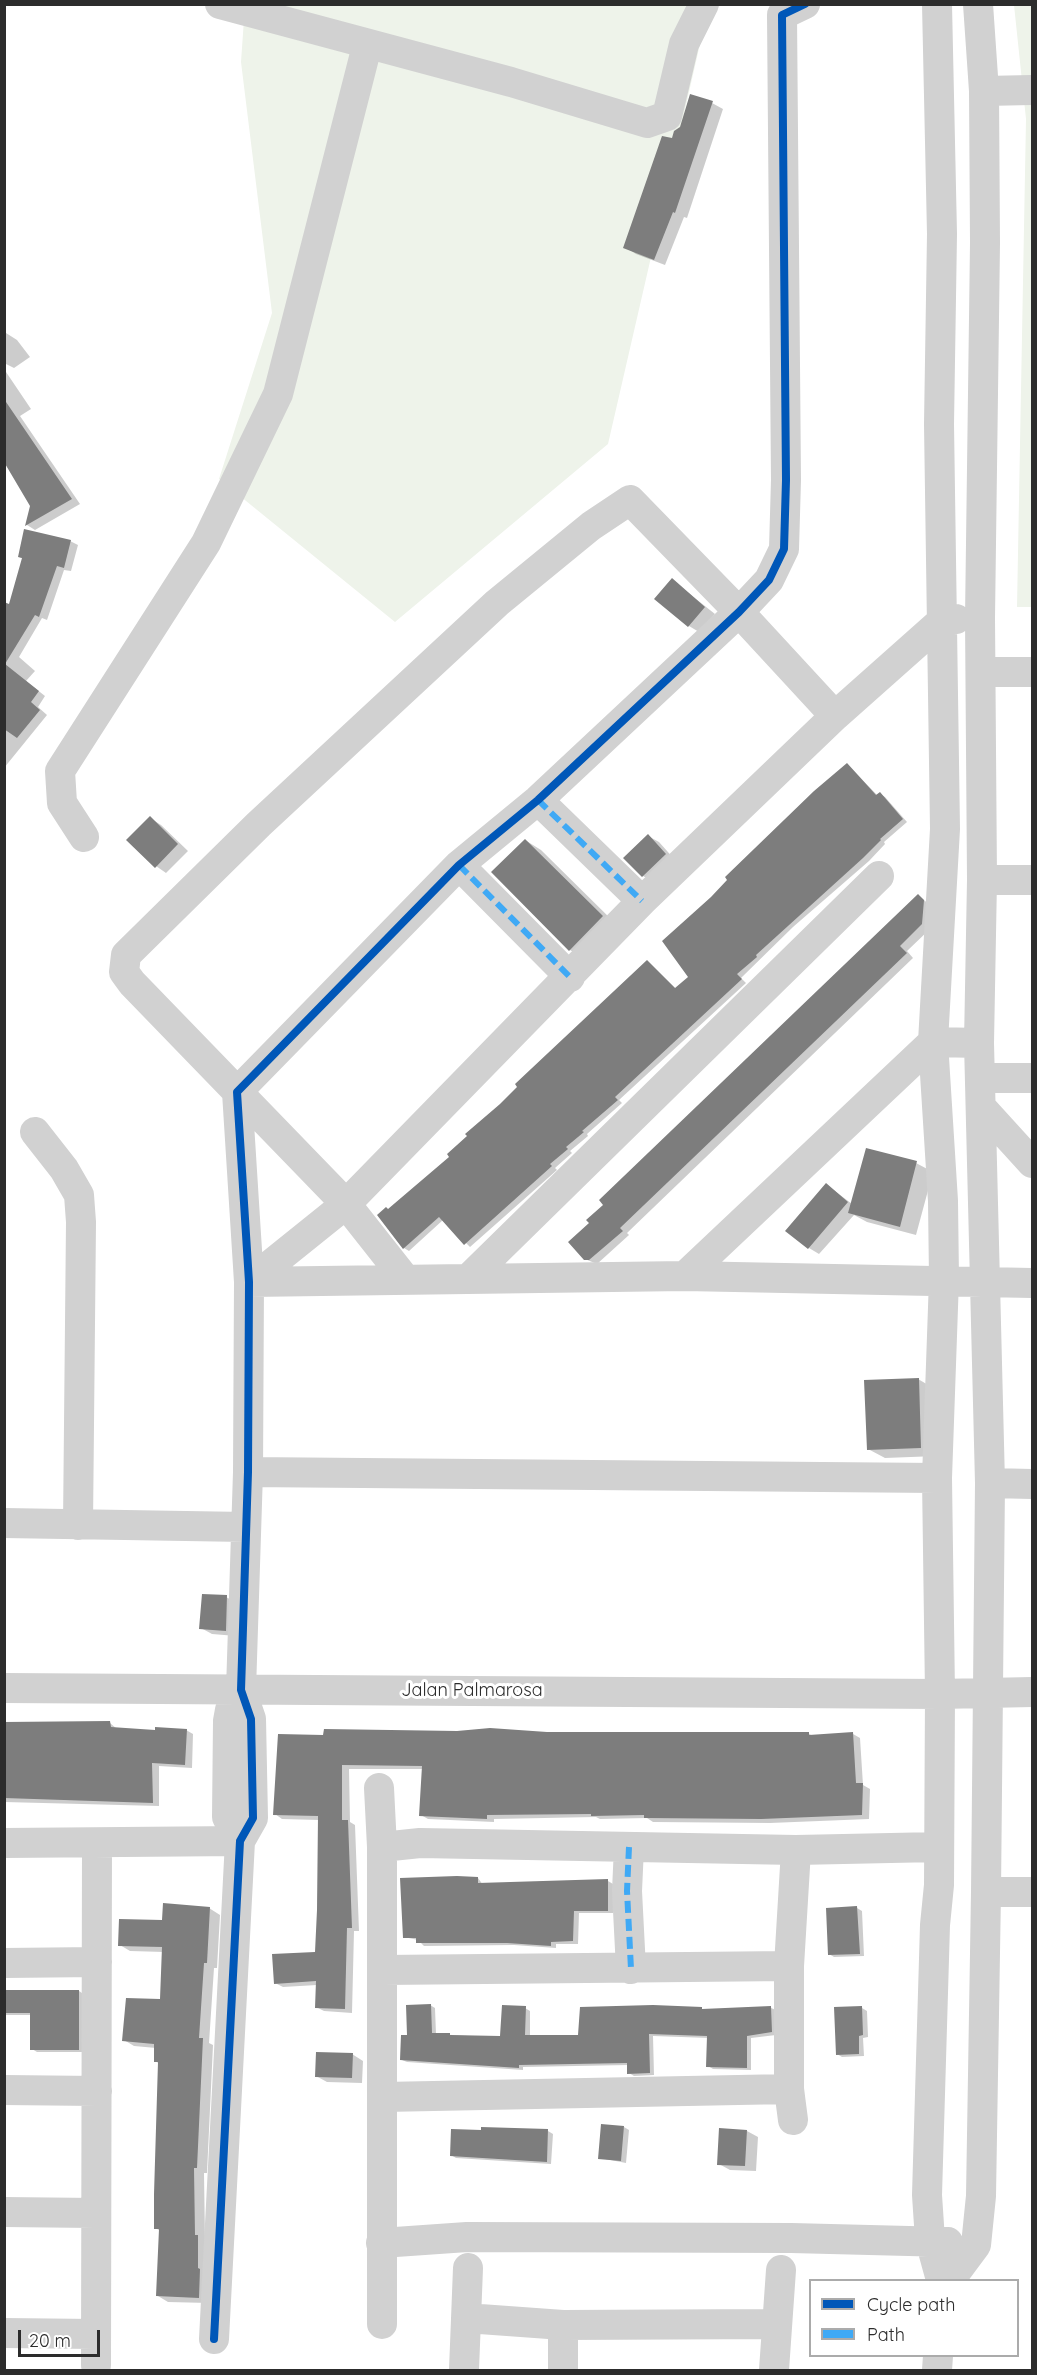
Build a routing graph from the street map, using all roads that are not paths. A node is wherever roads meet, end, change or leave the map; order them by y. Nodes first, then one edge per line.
1 (220, 4) edge
2 (704, 4) edge
3 (805, 4) edge
4 (937, 4) edge
5 (978, 4) edge
6 (367, 46) junction
7 (1032, 90) edge
8 (984, 91) junction
9 (739, 612) junction
10 (980, 618) junction
11 (943, 620) junction
12 (982, 672) junction
13 (1032, 672) edge
14 (835, 716) junction
15 (538, 800) junction
16 (84, 837) dead end
17 (459, 865) junction
18 (879, 876) dead end
19 (982, 880) junction
20 (1032, 880) edge
21 (642, 901) junction
22 (570, 977) junction
23 (933, 1042) junction
24 (979, 1042) junction
25 (981, 1078) junction
26 (1032, 1078) edge
27 (237, 1092) junction
28 (982, 1108) junction
29 (35, 1132) dead end
30 (1032, 1163) edge
31 (346, 1204) junction
32 (685, 1276) junction
33 (469, 1278) junction
34 (944, 1279) junction
35 (406, 1280) junction
36 (985, 1280) junction
37 (249, 1282) junction
38 (1032, 1283) edge
39 (248, 1473) junction
40 (937, 1478) junction
41 (990, 1483) junction
42 (1032, 1484) edge
43 (4, 1523) edge
44 (78, 1525) junction
45 (246, 1527) junction
46 (4, 1688) edge
47 (241, 1690) junction
48 (987, 1691) junction
49 (1032, 1692) edge
50 (940, 1694) junction
51 (379, 1788) dead end
52 (240, 1840) junction
53 (4, 1842) edge
54 (97, 1843) junction
55 (382, 1847) junction
56 (629, 1847) junction
57 (938, 1847) junction
58 (796, 1850) junction
59 (986, 1892) junction
60 (1032, 1892) edge
61 (97, 1962) junction
62 (4, 1963) edge
63 (789, 1966) junction
64 (631, 1969) junction
65 (383, 1970) junction
66 (4, 2090) edge
67 (789, 2090) junction
68 (97, 2091) junction
69 (383, 2097) junction
70 (793, 2120) dead end
71 (4, 2212) edge
72 (95, 2213) junction
73 (930, 2240) junction
74 (381, 2243) junction
75 (976, 2245) junction
76 (468, 2268) dead end
77 (781, 2270) dead end
78 (942, 2279) edge
79 (951, 2279) edge
80 (466, 2318) junction
81 (382, 2324) dead end
82 (776, 2324) junction
83 (563, 2325) junction
84 (4, 2333) edge
85 (95, 2334) junction
86 (214, 2339) dead end
87 (96, 2365) dead end
88 (464, 2370) edge
89 (562, 2370) edge
90 (774, 2370) edge

1 - 6 street
2 - 6 street
3 - 9 street
4 - 11 street
5 - 8 street
6 - 16 street
7 - 8 street
8 - 10 street
9 - 14 street
9 - 15 street
9 - 27 street
10 - 11 street
10 - 12 street
11 - 14 street
11 - 23 street
12 - 13 street
12 - 19 street
14 - 21 street
15 - 17 street
15 - 21 street
17 - 22 street
17 - 27 street
18 - 33 street
19 - 20 street
19 - 24 street
21 - 22 street
22 - 31 street
23 - 24 street
23 - 32 street
23 - 34 street
24 - 25 street
25 - 26 street
25 - 28 street
27 - 31 street
27 - 37 street
28 - 30 street
28 - 36 street
29 - 44 street
31 - 35 street
31 - 37 street
32 - 33 street
32 - 34 street
33 - 35 street
34 - 36 street
34 - 40 street
35 - 37 street
36 - 38 street
36 - 41 street
37 - 39 street
39 - 40 street
39 - 45 street
40 - 50 street
41 - 42 street
41 - 48 street
43 - 44 street
44 - 45 street
45 - 47 street
46 - 47 street, Jalan Palmarosa
47 - 50 street, Jalan Palmarosa
47 - 52 street
48 - 49 street, Jalan Palmarosa
48 - 50 street, Jalan Palmarosa
48 - 59 street
50 - 57 street
51 - 55 street
52 - 54 street
52 - 86 street
53 - 54 street
54 - 61 street
55 - 56 street
55 - 65 street
56 - 58 street
56 - 64 street
57 - 58 street
57 - 73 street
58 - 63 street
59 - 60 street
59 - 75 street
61 - 62 street
61 - 68 street
63 - 64 street
63 - 67 street
64 - 65 street
65 - 69 street
66 - 68 street
67 - 69 street
67 - 70 street
68 - 72 street
69 - 74 street
71 - 72 street
72 - 85 street
73 - 74 street
73 - 75 street
73 - 78 street
74 - 81 street
75 - 79 street
76 - 80 street
77 - 82 street
80 - 83 street
80 - 88 street
82 - 83 street
82 - 90 street
83 - 89 street
84 - 85 street
85 - 87 street

